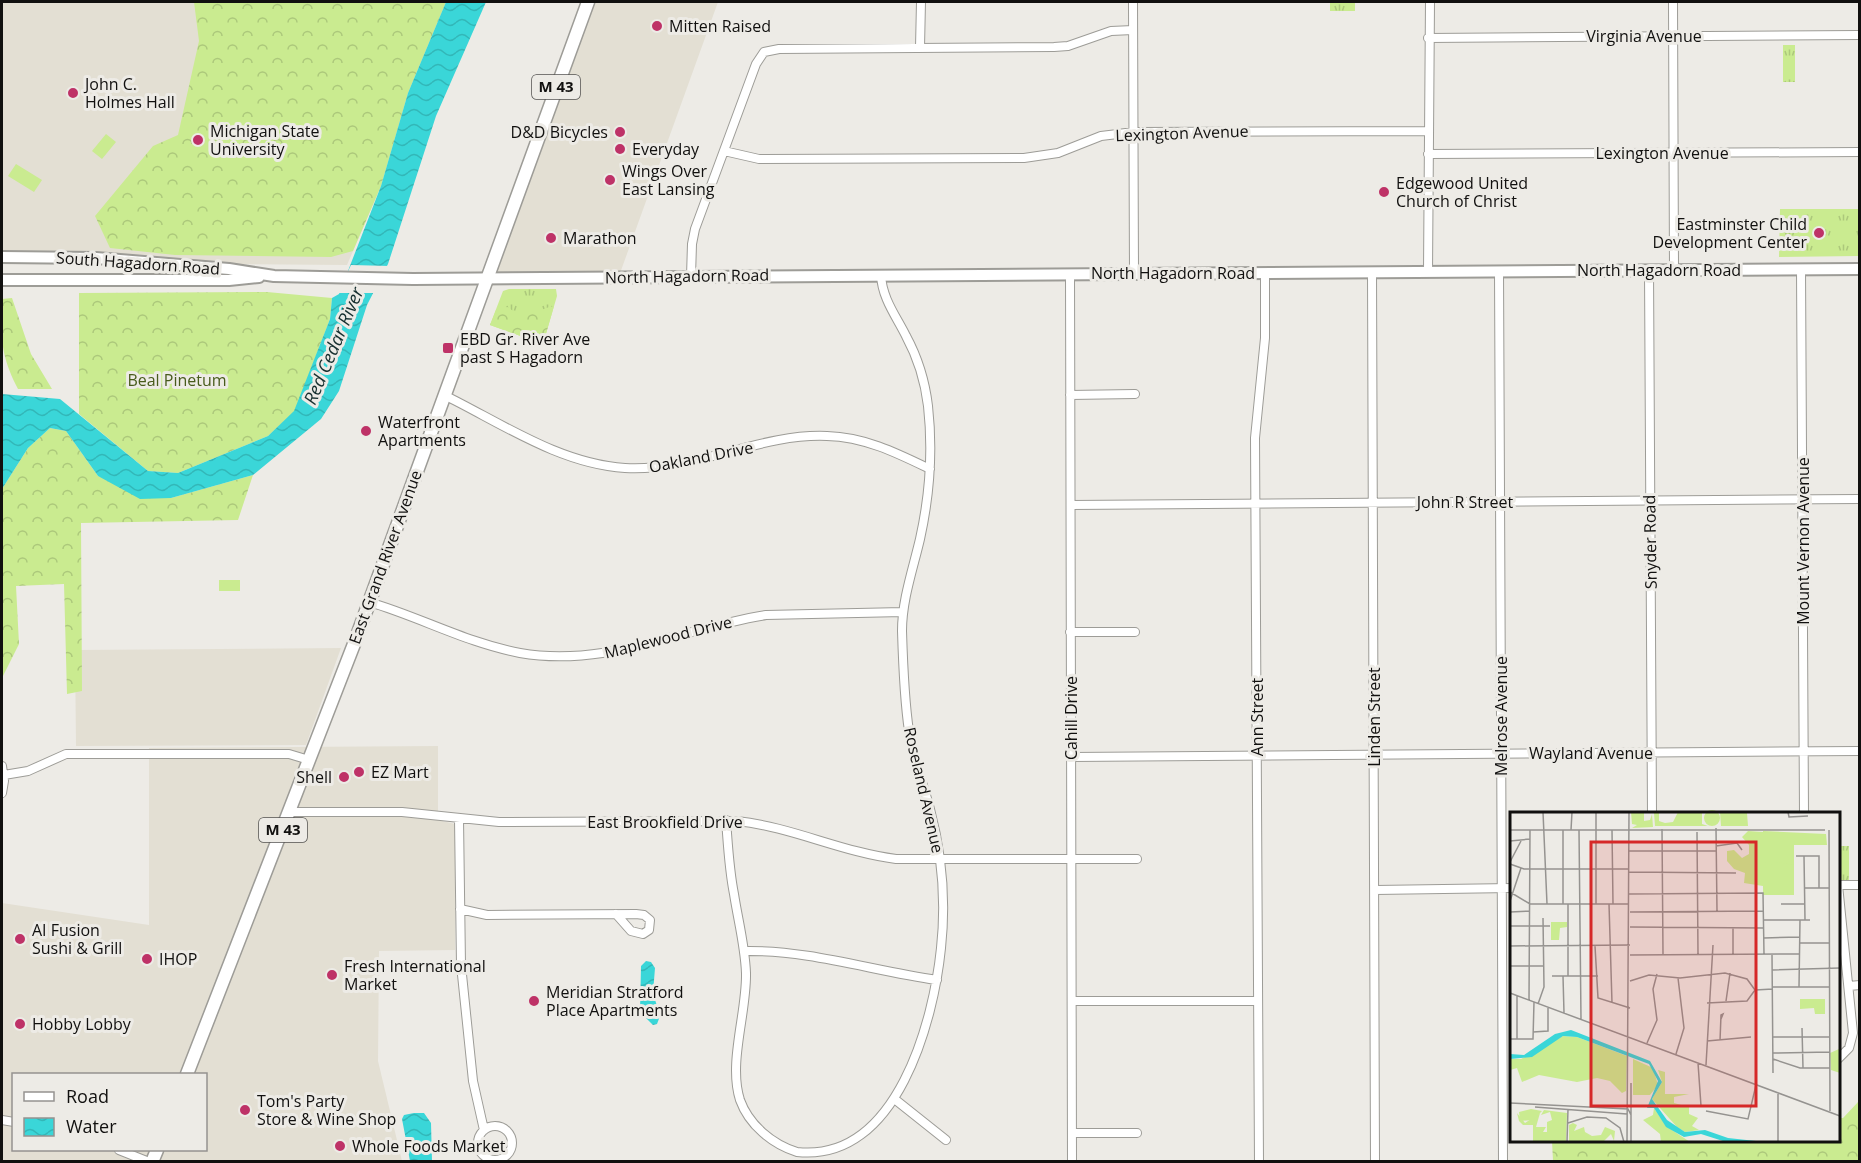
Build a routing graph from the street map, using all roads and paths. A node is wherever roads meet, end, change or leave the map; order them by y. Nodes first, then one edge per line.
1 (588, 2) edge
2 (921, 2) edge
3 (1133, 2) edge
4 (1430, 2) edge
5 (1673, 2) edge
6 (1133, 30) junction
7 (1860, 35) edge
8 (1674, 36) junction
9 (1428, 38) junction
10 (920, 47) junction
11 (1428, 130) junction
12 (1134, 132) junction
13 (724, 151) junction
14 (1860, 152) edge
15 (1673, 153) junction
16 (1428, 154) junction
17 (2, 257) edge
18 (1801, 269) junction
19 (1860, 269) edge
20 (1649, 270) junction
21 (1674, 270) junction
22 (1499, 271) junction
23 (1372, 272) junction
24 (1428, 272) junction
25 (1134, 273) junction
26 (1265, 273) junction
27 (1070, 274) junction
28 (881, 275) junction
29 (274, 276) junction
30 (691, 276) junction
31 (487, 279) junction
32 (2, 280) edge
33 (1135, 394) dead end
34 (444, 395) junction
35 (1070, 395) junction
36 (930, 469) junction
37 (1802, 499) junction
38 (1860, 499) edge
39 (1649, 501) junction
40 (1501, 502) junction
41 (1373, 503) junction
42 (1256, 504) junction
43 (1071, 505) junction
44 (369, 602) junction
45 (903, 612) junction
46 (1070, 632) junction
47 (1135, 632) dead end
48 (1860, 750) edge
49 (1804, 751) junction
50 (1652, 752) junction
51 (1501, 753) junction
52 (1374, 755) junction
53 (1257, 756) junction
54 (1071, 757) junction
55 (309, 760) junction
56 (2, 766) edge
57 (4, 775) junction
58 (2, 793) edge
59 (290, 812) junction
60 (1652, 812) edge
61 (1804, 812) edge
62 (459, 819) junction
63 (726, 820) junction
64 (1071, 859) junction
65 (1137, 859) dead end
66 (940, 860) junction
67 (1840, 885) edge
68 (1860, 885) edge
69 (1502, 888) junction
70 (1510, 888) edge
71 (1375, 890) junction
72 (1840, 895) edge
73 (460, 909) junction
74 (616, 914) dead end
75 (745, 951) junction
76 (937, 980) junction
77 (1860, 985) edge
78 (1849, 986) junction
79 (1258, 1000) junction
80 (1072, 1001) junction
81 (1840, 1058) edge
82 (186, 1073) edge
83 (897, 1101) junction
84 (484, 1130) junction
85 (1072, 1133) junction
86 (1137, 1133) dead end
87 (946, 1140) dead end
88 (124, 1151) edge
89 (822, 1159) edge
90 (151, 1161) edge
91 (1072, 1161) edge
92 (1259, 1161) edge
93 (1375, 1161) edge
94 (1503, 1161) edge

1 - 31 main road, East Grand River Avenue / M 43
2 - 10 street
3 - 6 street
4 - 9 street
5 - 8 street
6 - 10 street
6 - 12 street
7 - 8 street, Virginia Avenue
8 - 9 street, Virginia Avenue
8 - 15 street
9 - 11 street
10 - 13 street
11 - 12 street, Lexington Avenue
11 - 16 street
12 - 13 street, Lexington Avenue
12 - 25 street
13 - 30 street
14 - 15 street, Lexington Avenue
15 - 16 street, Lexington Avenue
15 - 21 street
16 - 24 street
17 - 29 street, South Hagadorn Road
18 - 19 street, North Hagadorn Road
18 - 21 street, North Hagadorn Road
18 - 37 street, Mount Vernon Avenue
20 - 21 street, North Hagadorn Road
20 - 22 street, North Hagadorn Road
20 - 39 street, Snyder Road
22 - 24 street, North Hagadorn Road
22 - 40 street, Melrose Avenue
23 - 24 street, North Hagadorn Road
23 - 26 street, North Hagadorn Road
23 - 41 street, Linden Street
25 - 26 street, North Hagadorn Road
25 - 27 street, North Hagadorn Road
26 - 42 street, Ann Street
27 - 28 street, North Hagadorn Road
27 - 35 street, Cahill Drive
28 - 30 street, North Hagadorn Road
28 - 36 street, Roseland Avenue
29 - 31 street, South Hagadorn Road
29 - 32 street, South Hagadorn Road
30 - 31 street, North Hagadorn Road
31 - 34 main road, East Grand River Avenue / M 43
33 - 35 street
34 - 36 street, Oakland Drive
34 - 44 main road, East Grand River Avenue / M 43
35 - 43 street, Cahill Drive
36 - 45 street, Roseland Avenue
37 - 38 street, John R Street
37 - 39 street, John R Street
37 - 49 street, Mount Vernon Avenue
39 - 40 street, John R Street
39 - 50 street, Snyder Road
40 - 41 street, John R Street
40 - 51 street, Melrose Avenue
41 - 42 street, John R Street
41 - 52 street, Linden Street
42 - 43 street, John R Street
42 - 53 street, Ann Street
43 - 46 street, Cahill Drive
44 - 45 street, Maplewood Drive
44 - 55 main road, East Grand River Avenue / M 43
45 - 66 street, Roseland Avenue
46 - 47 street
46 - 54 street, Cahill Drive
48 - 49 street, Wayland Avenue
49 - 50 street, Wayland Avenue
49 - 61 street, Mount Vernon Avenue
50 - 51 street, Wayland Avenue
50 - 60 street, Snyder Road
51 - 52 street, Wayland Avenue
51 - 69 street, Melrose Avenue
52 - 53 street, Wayland Avenue
52 - 71 street, Linden Street
53 - 54 street, Wayland Avenue
53 - 79 street, Ann Street
54 - 64 street, Cahill Drive
55 - 57 street
55 - 59 main road, East Grand River Avenue / M 43
56 - 57 street
57 - 58 street
59 - 62 street, East Brookfield Drive
59 - 82 main road, East Grand River Avenue / M 43
62 - 63 street, East Brookfield Drive
62 - 73 street
63 - 66 street, East Brookfield Drive
63 - 75 street
64 - 65 street, East Brookfield Drive
64 - 66 street, East Brookfield Drive
64 - 80 street, Cahill Drive
66 - 76 street, Roseland Avenue
67 - 68 street
69 - 70 street
69 - 71 street
69 - 94 street, Melrose Avenue
71 - 93 street, Linden Street
72 - 78 street
73 - 74 street
73 - 84 street
75 - 76 street
75 - 89 street
76 - 83 street, Roseland Avenue
77 - 78 street
78 - 81 street
79 - 80 street
79 - 92 street, Ann Street
80 - 85 street, Cahill Drive
83 - 87 street
83 - 89 street, Roseland Avenue
84 - 84 street
85 - 86 street
85 - 91 street, Cahill Drive
88 - 90 street

